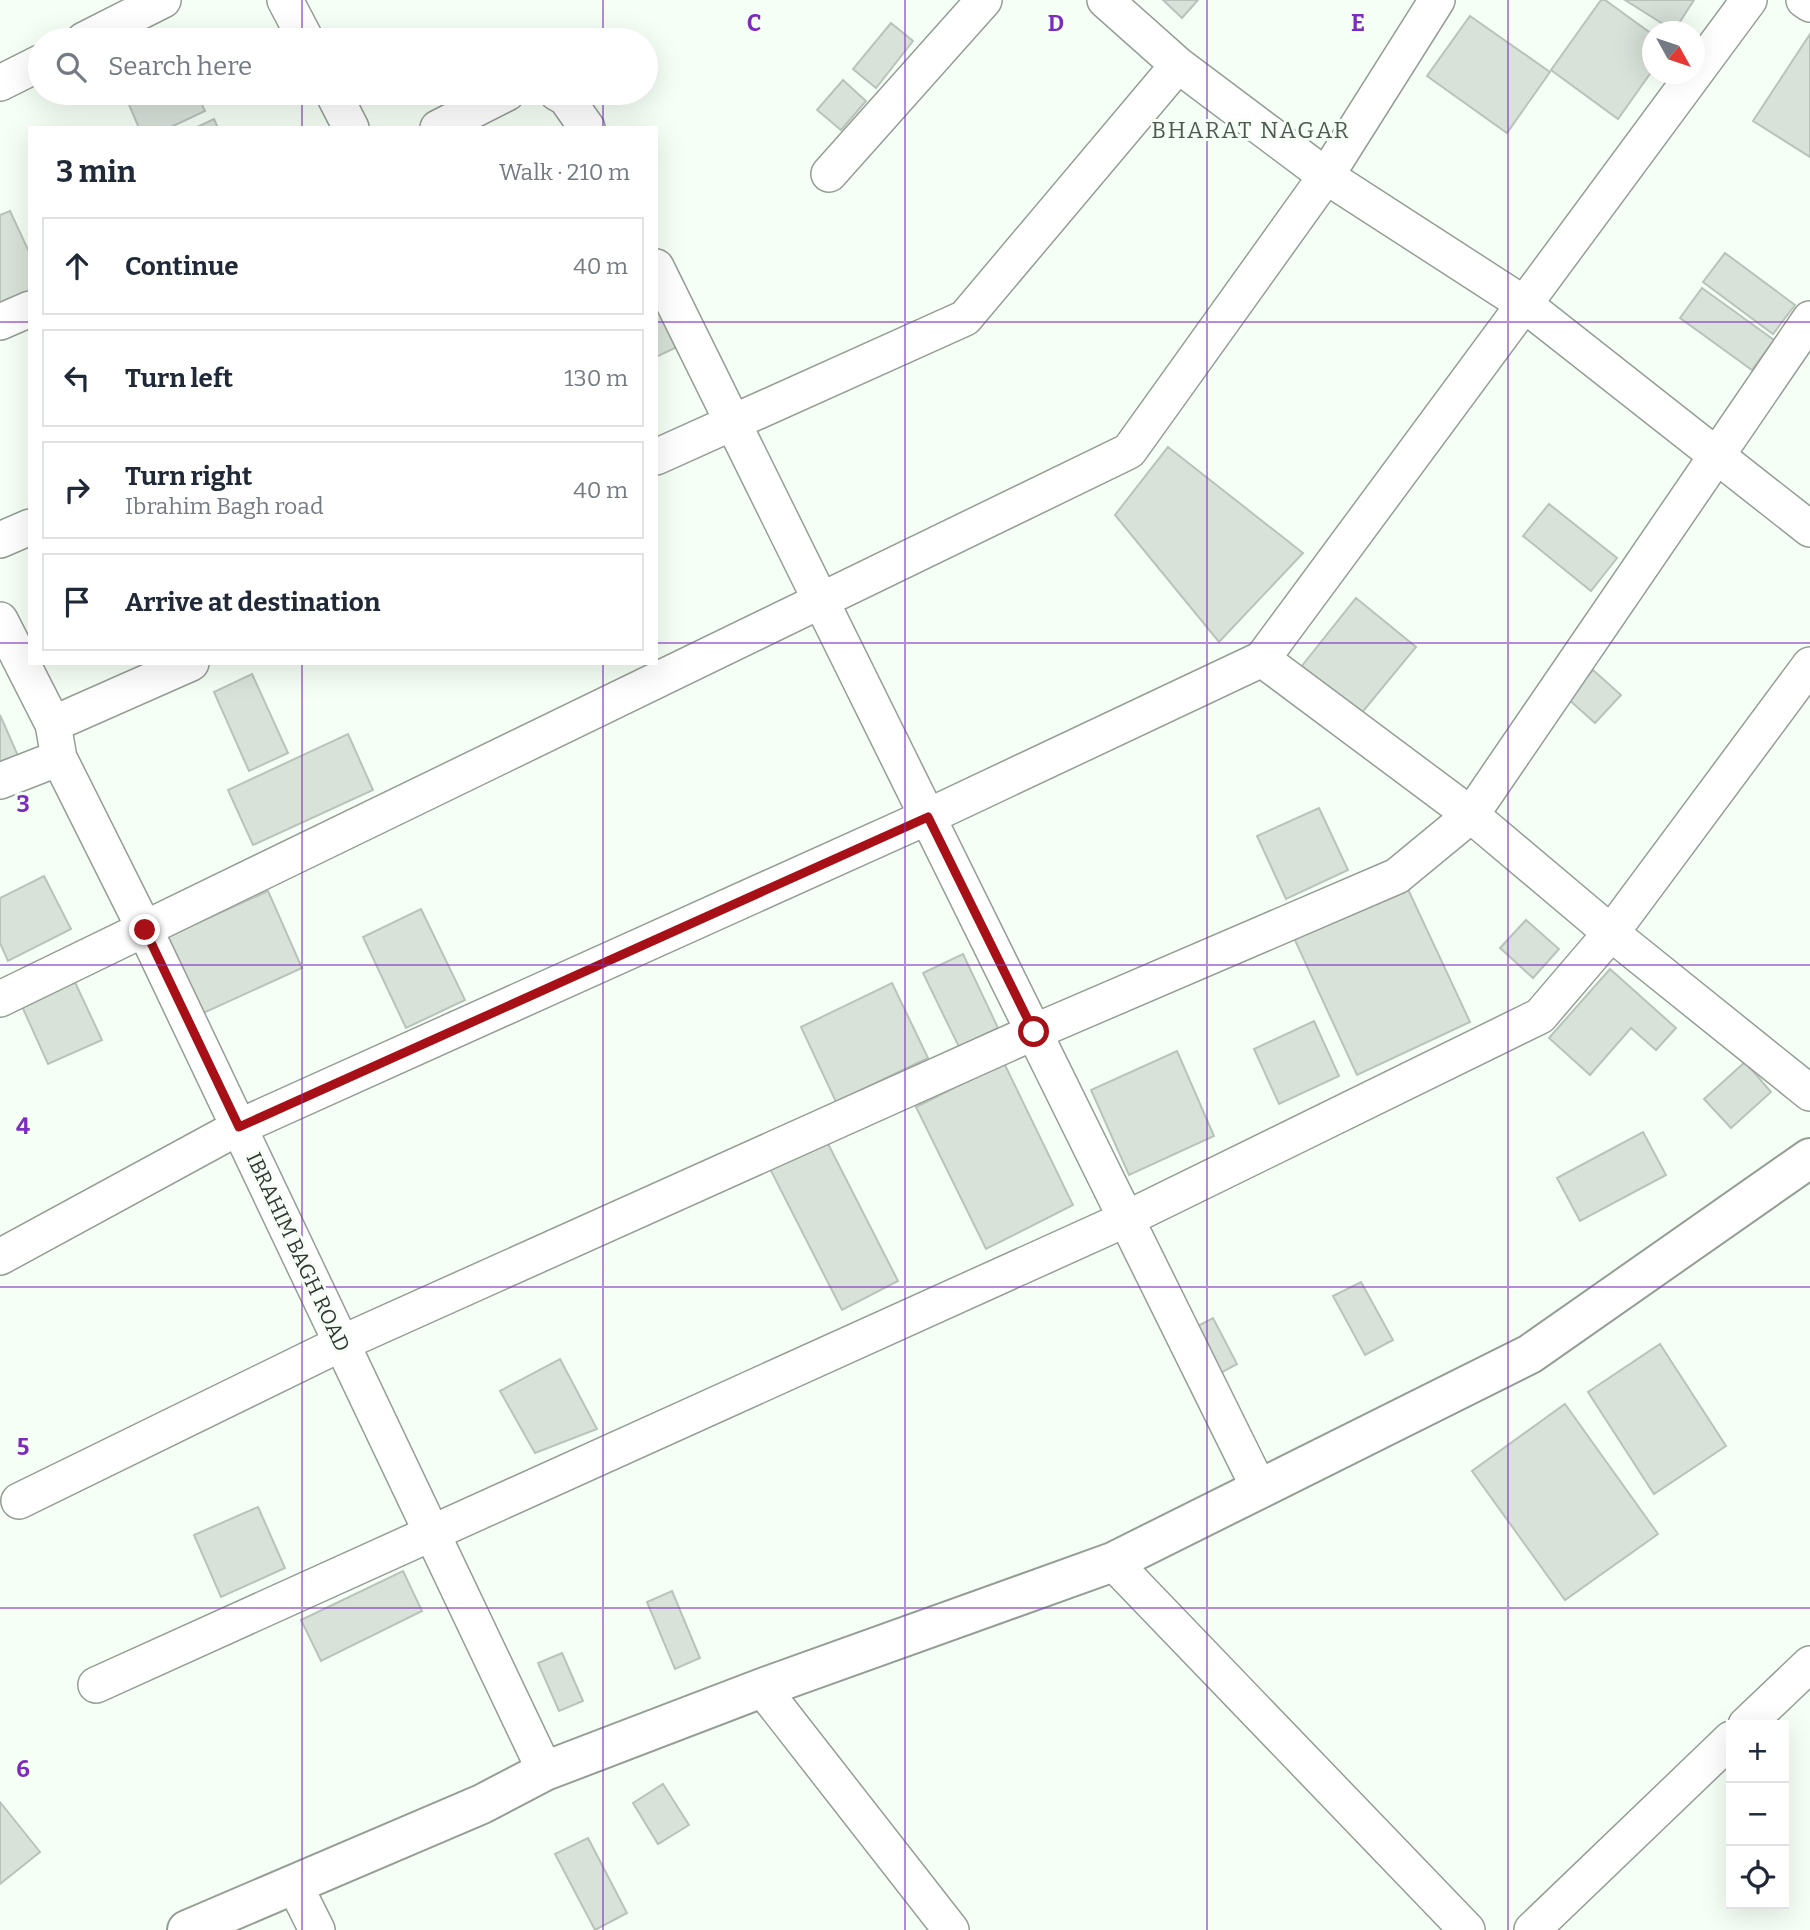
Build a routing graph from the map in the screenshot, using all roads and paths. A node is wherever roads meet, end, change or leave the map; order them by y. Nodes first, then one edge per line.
1 (163, 0) edge
2 (285, 0) edge
3 (984, 0) edge
4 (1105, 0) edge
5 (1437, 0) edge
6 (1749, 0) edge
7 (1804, 0) edge
8 (1810, 4) edge
9 (108, 28) edge
10 (300, 28) edge
11 (1178, 65) junction
12 (28, 69) edge
13 (0, 83) edge
14 (339, 105) edge
15 (483, 105) edge
16 (571, 105) edge
17 (350, 126) edge
18 (442, 126) edge
19 (586, 126) edge
20 (829, 174) dead end
21 (1326, 176) junction
22 (658, 271) edge
23 (1524, 304) junction
24 (28, 310) edge
25 (1810, 319) edge
26 (0, 322) edge
27 (733, 423) junction
28 (658, 456) edge
29 (1718, 457) junction
30 (28, 528) edge
31 (1810, 529) edge
32 (0, 540) edge
33 (821, 600) junction
34 (0, 620) edge
35 (1262, 659) junction
36 (186, 665) edge
37 (1810, 665) edge
38 (53, 724) junction
39 (59, 758) junction
40 (0, 781) edge
41 (1471, 815) junction
42 (928, 817) junction
43 (145, 930) junction
44 (1611, 933) junction
45 (0, 999) edge
46 (1034, 1032) junction
47 (1810, 1093) edge
48 (239, 1127) junction
49 (1810, 1157) edge
50 (1126, 1219) junction
51 (0, 1257) edge
52 (342, 1343) junction
53 (1260, 1490) junction
54 (19, 1501) dead end
55 (432, 1534) junction
56 (1113, 1562) junction
57 (1810, 1664) edge
58 (96, 1685) dead end
59 (762, 1688) junction
60 (1751, 1720) edge
61 (1726, 1745) edge
62 (545, 1772) junction
63 (294, 1884) junction
64 (187, 1930) edge
65 (317, 1930) edge
66 (951, 1930) edge
67 (1467, 1930) edge
68 (1532, 1930) edge

1 - 9 street
2 - 10 street
3 - 20 street
4 - 11 street
5 - 21 street
6 - 23 street
7 - 8 street
11 - 21 street
11 - 27 street
12 - 13 street
14 - 17 street
15 - 18 street
16 - 19 street
21 - 23 street
21 - 33 street
22 - 27 street
23 - 29 street
23 - 35 street
24 - 26 street
25 - 29 street
27 - 28 street
27 - 33 street
29 - 31 street
29 - 41 street
30 - 32 street
33 - 42 street
33 - 43 street
34 - 38 street, IBRAHIM BAGH ROAD
35 - 41 street
35 - 42 street
36 - 38 street
37 - 44 street
38 - 39 street, IBRAHIM BAGH ROAD
39 - 40 street
39 - 43 street, IBRAHIM BAGH ROAD
41 - 44 street
41 - 46 street
42 - 46 street
42 - 48 street
43 - 45 street
43 - 48 street, IBRAHIM BAGH ROAD
44 - 47 street
44 - 50 street
46 - 50 street
46 - 52 street
48 - 51 street
48 - 52 street, IBRAHIM BAGH ROAD
49 - 53 street
50 - 53 street
50 - 55 street
52 - 54 street
52 - 55 street, IBRAHIM BAGH ROAD
53 - 56 street
55 - 58 street
55 - 62 street, IBRAHIM BAGH ROAD
56 - 59 street
56 - 67 street
57 - 60 street
59 - 62 street
59 - 66 street
61 - 68 street
62 - 63 street
63 - 64 street
63 - 65 street

